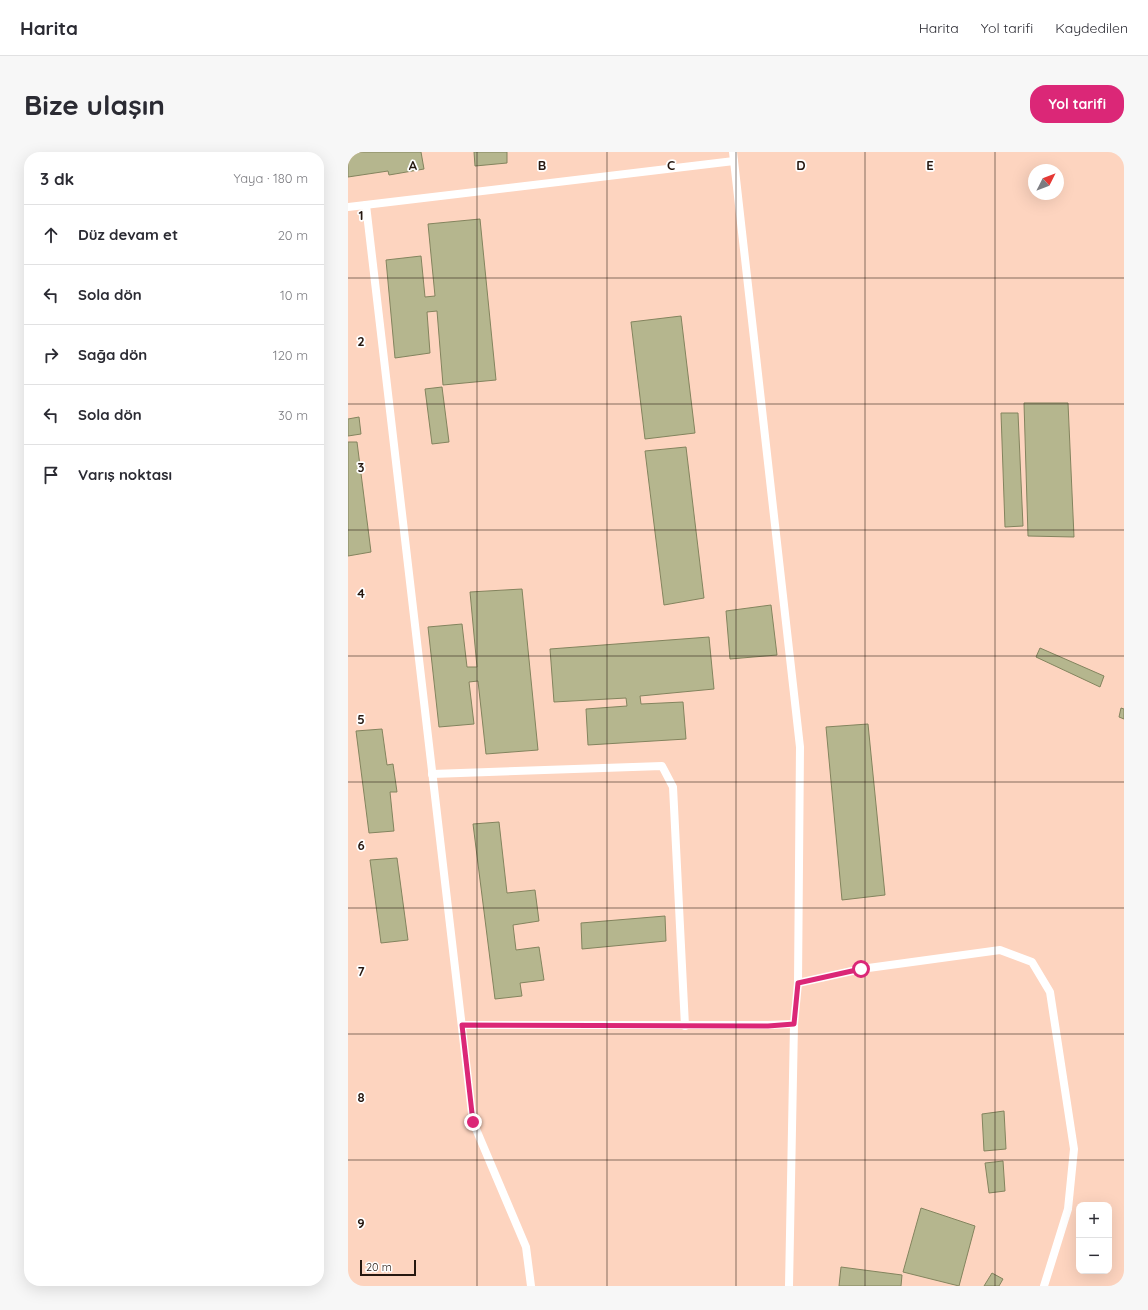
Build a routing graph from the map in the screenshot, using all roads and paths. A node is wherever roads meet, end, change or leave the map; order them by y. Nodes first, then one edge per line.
1 (733, 152) edge
2 (734, 162) junction
3 (366, 205) junction
4 (348, 207) edge
5 (432, 774) junction
6 (798, 983) junction
7 (794, 1024) junction
8 (462, 1025) junction
9 (685, 1026) junction
10 (531, 1286) edge
11 (789, 1286) edge
12 (1044, 1286) edge

1 - 2 lane
2 - 3 lane
2 - 6 lane
3 - 4 lane
3 - 5 lane
5 - 8 lane
5 - 9 lane
6 - 7 lane
6 - 12 lane
7 - 9 lane
7 - 11 lane
8 - 9 lane
8 - 10 lane

